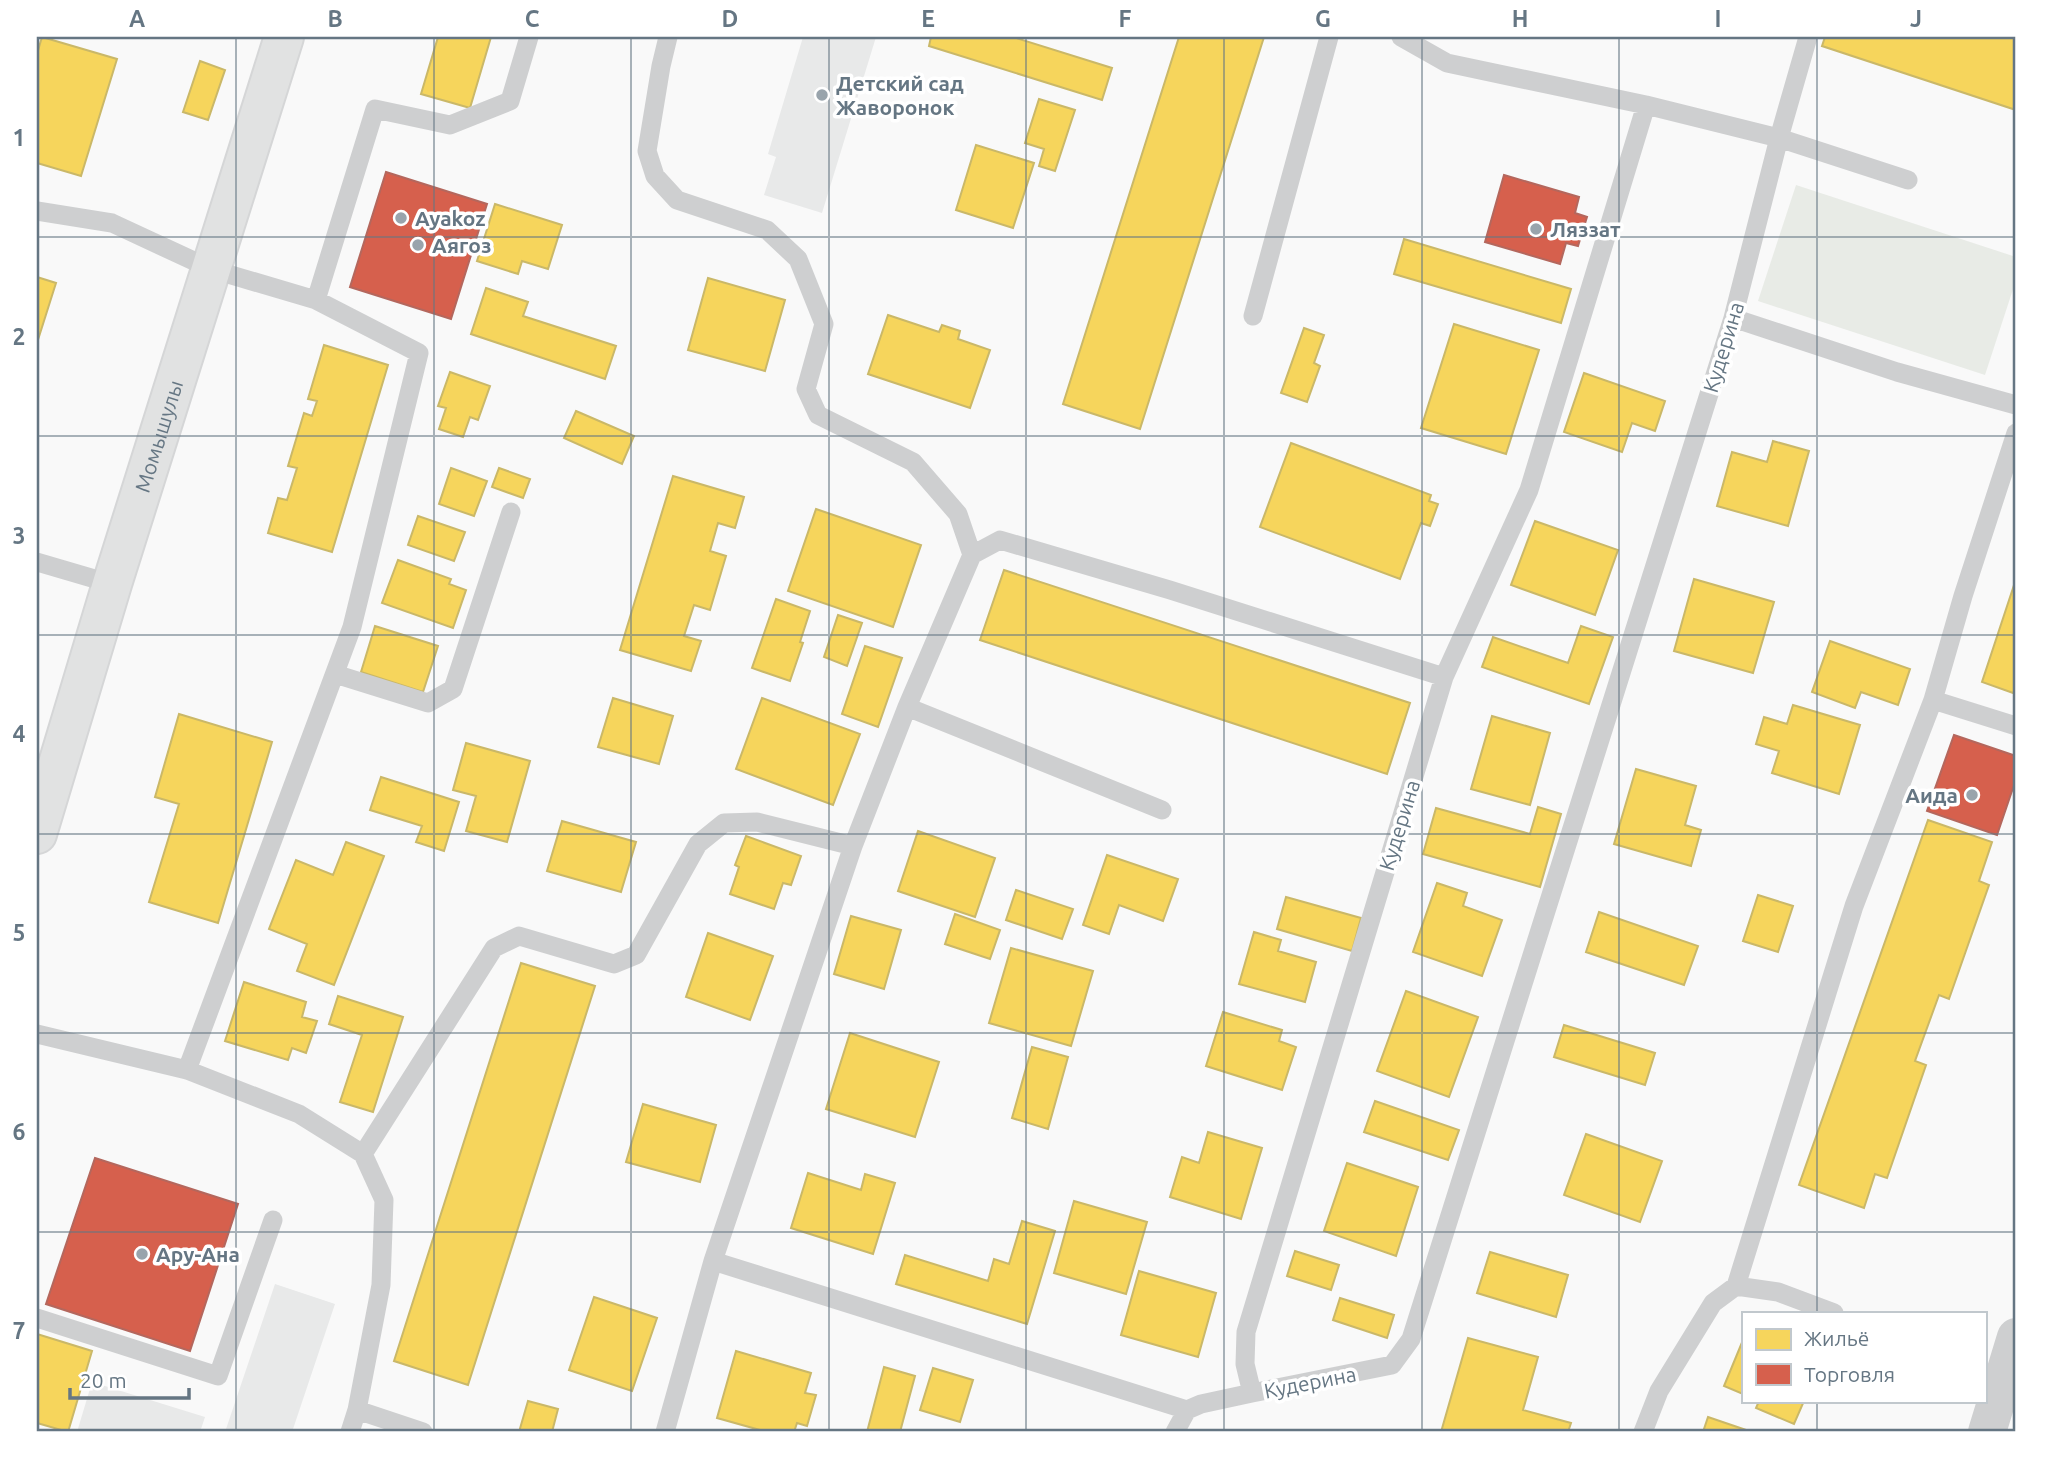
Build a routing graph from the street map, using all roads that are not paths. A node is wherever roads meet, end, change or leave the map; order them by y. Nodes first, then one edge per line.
1 (284, 37) edge
2 (529, 37) edge
3 (668, 37) edge
4 (1329, 37) edge
5 (1401, 37) edge
6 (1808, 37) edge
7 (1646, 105) junction
8 (1779, 138) junction
9 (1908, 180) dead end
10 (37, 211) edge
11 (211, 268) junction
12 (316, 300) junction
13 (1252, 316) dead end
14 (1733, 318) junction
15 (2016, 405) edge
16 (2016, 433) edge
17 (511, 512) dead end
18 (972, 555) junction
19 (37, 562) edge
20 (112, 584) junction
21 (335, 674) junction
22 (1444, 677) junction
23 (1933, 700) junction
24 (907, 707) junction
25 (2016, 726) edge
26 (1162, 810) dead end
27 (37, 834) edge
28 (853, 846) junction
29 (37, 1034) edge
30 (187, 1070) junction
31 (363, 1154) junction
32 (273, 1220) dead end
33 (713, 1261) junction
34 (1736, 1286) junction
35 (1831, 1312) edge
36 (37, 1318) edge
37 (2016, 1338) edge
38 (1994, 1375) edge
39 (1252, 1393) junction
40 (357, 1410) junction
41 (1187, 1410) junction
42 (350, 1432) edge
43 (423, 1432) edge
44 (666, 1432) edge
45 (1175, 1432) edge
46 (1643, 1432) edge
47 (1987, 1432) edge

1 - 11 main road, Момышулы
2 - 12 lane
3 - 18 lane
4 - 13 lane
5 - 7 lane
6 - 8 lane, Кудерина
7 - 8 lane
7 - 22 lane, Кудерина
8 - 9 lane
8 - 14 lane, Кудерина
10 - 11 lane
11 - 12 lane
11 - 20 main road, Момышулы
12 - 21 lane
14 - 15 lane
14 - 39 lane, Кудерина
16 - 23 lane
17 - 21 lane
18 - 22 lane
18 - 24 lane
19 - 20 lane
20 - 27 main road, Момышулы
21 - 30 lane
22 - 39 lane, Кудерина
23 - 25 lane
23 - 34 lane
24 - 26 lane
24 - 28 lane
28 - 31 lane
28 - 33 lane
29 - 30 lane
30 - 31 lane
31 - 40 lane
32 - 36 lane
33 - 41 lane
33 - 44 lane
34 - 35 lane
34 - 46 lane
37 - 38 street
38 - 47 street
39 - 41 lane
40 - 42 lane
40 - 43 lane
41 - 45 lane

